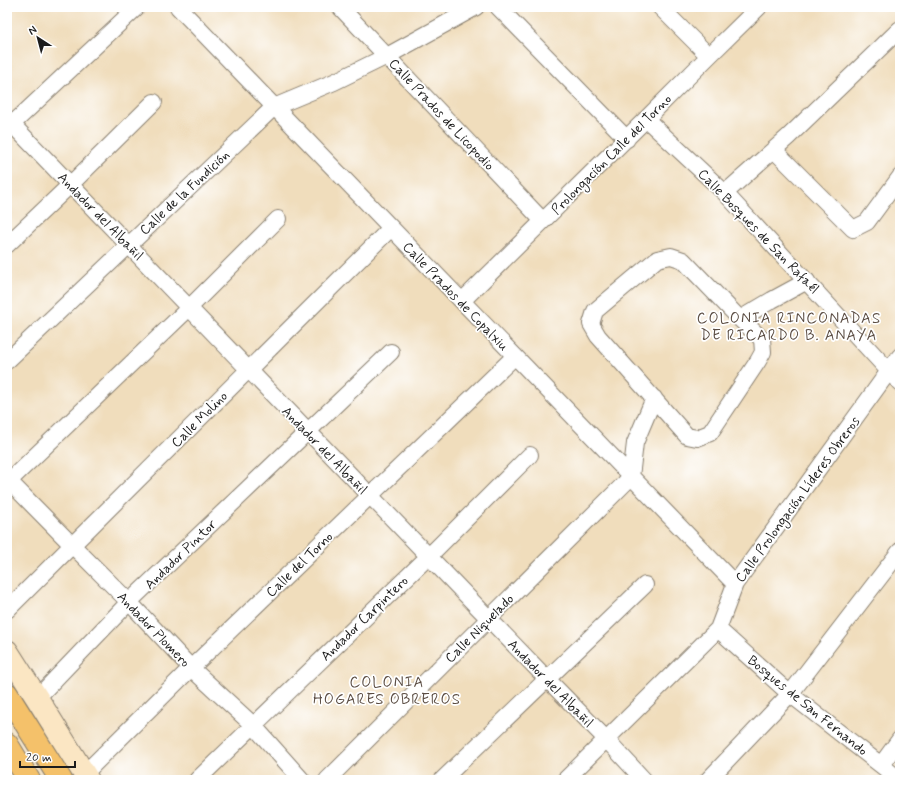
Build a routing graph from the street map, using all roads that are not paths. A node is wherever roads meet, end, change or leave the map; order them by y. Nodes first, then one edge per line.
1 (137, 7) edge
2 (178, 7) edge
3 (340, 7) edge
4 (476, 7) edge
5 (498, 7) edge
6 (660, 7) edge
7 (759, 7) edge
8 (897, 39) edge
9 (387, 56) junction
10 (709, 56) junction
11 (154, 102) dead end
12 (274, 107) junction
13 (646, 119) junction
14 (9, 124) edge
15 (627, 139) junction
16 (774, 150) junction
17 (900, 178) edge
18 (70, 185) junction
19 (725, 193) junction
20 (278, 219) dead end
21 (543, 222) junction
22 (391, 228) junction
23 (7, 245) edge
24 (128, 245) junction
25 (807, 281) junction
26 (462, 301) junction
27 (189, 308) junction
28 (740, 319) junction
29 (391, 352) dead end
30 (515, 356) junction
31 (900, 356) edge
32 (7, 361) edge
33 (248, 370) junction
34 (889, 371) junction
35 (900, 383) edge
36 (654, 398) junction
37 (308, 432) junction
38 (530, 455) dead end
39 (632, 477) junction
40 (8, 481) edge
41 (370, 496) junction
42 (72, 545) junction
43 (900, 551) edge
44 (428, 557) junction
45 (735, 584) junction
46 (645, 585) dead end
47 (129, 602) junction
48 (7, 610) edge
49 (489, 619) junction
50 (718, 629) junction
51 (7, 651) edge
52 (191, 668) junction
53 (547, 679) junction
54 (7, 694) edge
55 (790, 694) junction
56 (37, 698) junction
57 (253, 725) junction
58 (606, 739) junction
59 (900, 739) edge
60 (7, 744) edge
61 (881, 765) junction
62 (86, 777) edge
63 (29, 780) edge
64 (61, 780) edge
65 (197, 780) edge
66 (302, 780) edge
67 (327, 780) edge
68 (442, 780) edge
69 (565, 780) edge
70 (644, 780) edge
71 (708, 780) edge
72 (900, 780) edge

1 - 14 street
2 - 12 street, Calle Prados de Copalxiu
3 - 9 street, Calle Prados de Licopodio
4 - 9 street
5 - 15 street
6 - 10 street
7 - 10 street, Prolongación Calle del Torno
8 - 16 street
9 - 12 street
9 - 21 street, Calle Prados de Licopodio
10 - 13 street, Prolongación Calle del Torno
11 - 18 street
12 - 22 street, Calle Prados de Copalxiu
12 - 24 street, Calle de la Fundición
13 - 15 street, Prolongación Calle del Torno
13 - 19 street, Calle Bosques de San Rafaél
14 - 18 street, Andador del Albañil
15 - 21 street, Prolongación Calle del Torno
16 - 17 street
16 - 19 street
18 - 23 street
18 - 24 street, Andador del Albañil
19 - 25 street, Calle Bosques de San Rafaél
20 - 27 street
21 - 26 street, Prolongación Calle del Torno
22 - 26 street, Calle Prados de Copalxiu
22 - 33 street, Calle Molino
24 - 27 street, Andador del Albañil
24 - 32 street, Calle de la Fundición
25 - 28 street
25 - 34 street, Calle Bosques de San Rafaél
26 - 30 street, Calle Prados de Copalxiu
27 - 33 street, Andador del Albañil
27 - 40 street
28 - 36 street
28 - 36 street
29 - 37 street, Andador Pintor
30 - 39 street, Calle Prados de Copalxiu
30 - 41 street, Calle del Torno
31 - 34 street, Calle Prolongación Líderes Obreros
33 - 37 street, Andador del Albañil
33 - 42 street, Calle Molino
34 - 35 street, Calle Bosques de San Rafaél
34 - 45 street, Calle Prolongación Líderes Obreros
36 - 39 street
37 - 41 street, Andador del Albañil
37 - 47 street, Andador Pintor
38 - 44 street, Andador Carpintero
39 - 45 street, Calle Prados de Copalxiu
39 - 49 street, Calle Niquelado
40 - 42 street, Andador Plomero
41 - 44 street, Andador del Albañil
41 - 52 street, Calle del Torno
42 - 47 street, Andador Plomero
42 - 48 street, Calle Molino
43 - 55 street
44 - 49 street, Andador del Albañil
44 - 57 street, Andador Carpintero
45 - 50 street, Calle Prolongación Líderes Obreros
46 - 53 street
47 - 52 street, Andador Plomero
47 - 56 street, Andador Pintor
49 - 53 street, Andador del Albañil
49 - 67 street, Calle Niquelado
50 - 55 street, Bosques de San Fernando
50 - 58 street, Calle Prolongación Líderes Obreros
51 - 56 main road
52 - 57 street, Andador Plomero
52 - 62 street, Calle del Torno
53 - 58 street, Andador del Albañil
53 - 68 street
54 - 64 highway
55 - 61 street, Bosques de San Fernando
55 - 71 street
56 - 62 main road
57 - 65 street, Andador Carpintero
57 - 66 street, Andador Plomero
58 - 69 street, Calle Prolongación Líderes Obreros
58 - 70 street, Andador del Albañil
59 - 61 street
60 - 63 highway
61 - 72 street, Bosques de San Fernando

